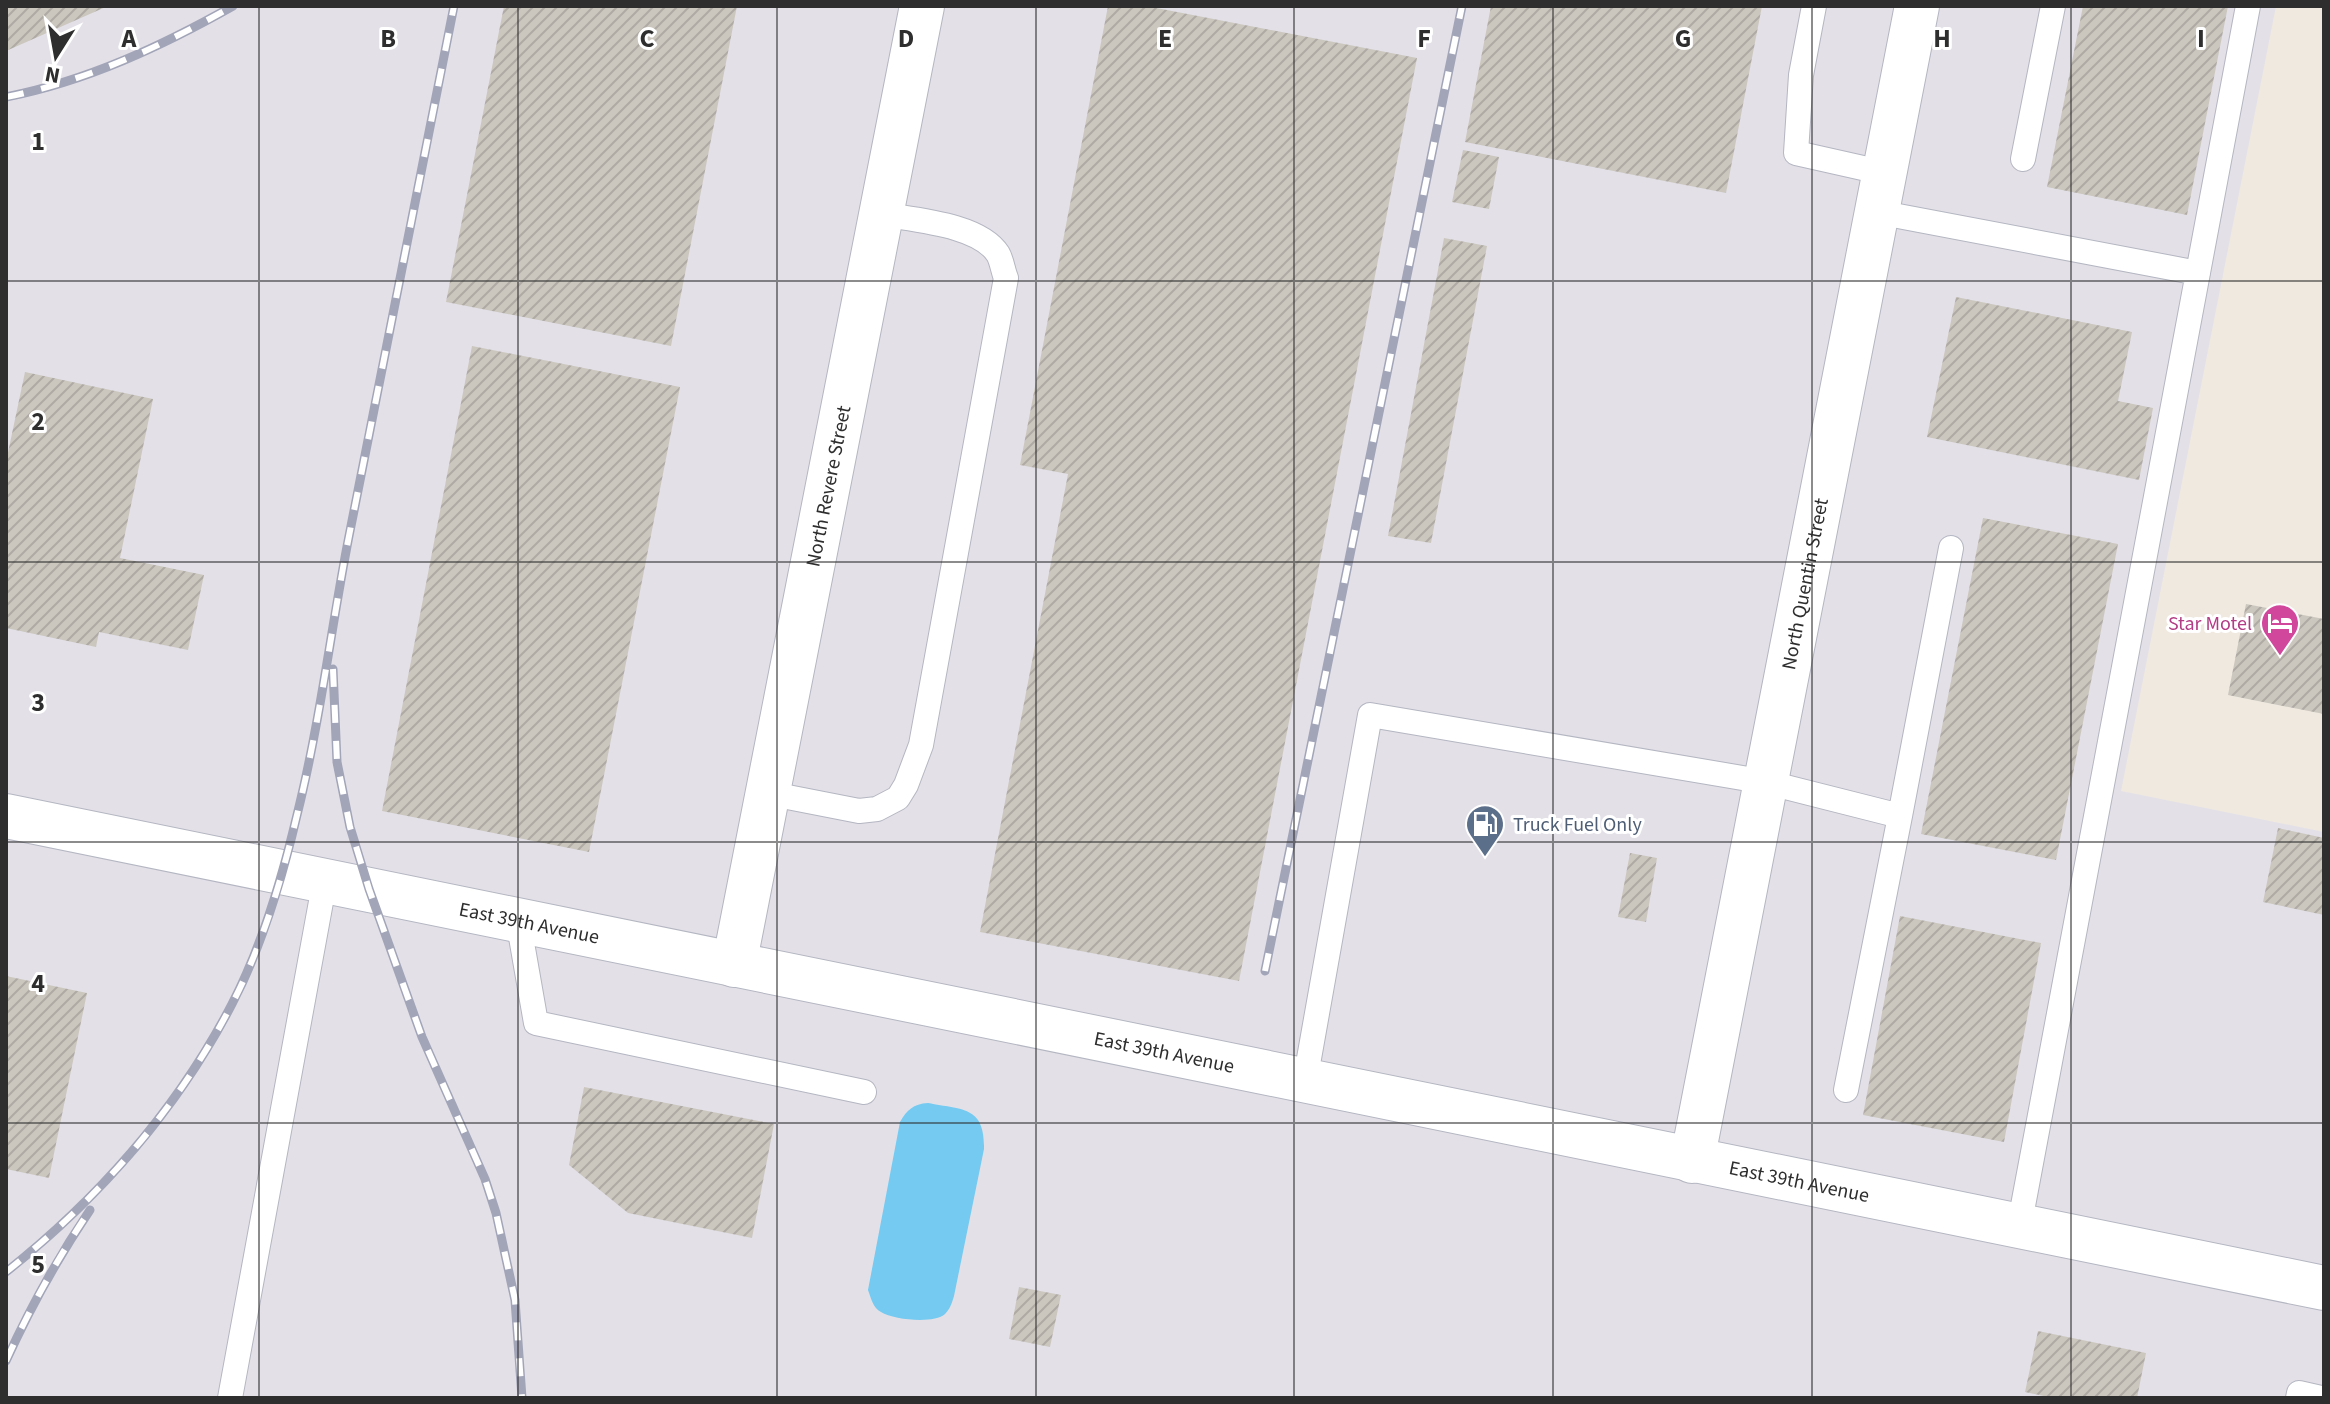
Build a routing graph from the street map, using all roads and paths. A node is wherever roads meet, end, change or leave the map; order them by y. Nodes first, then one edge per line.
1 (922, 6) edge
2 (1814, 6) edge
3 (1917, 6) edge
4 (2053, 6) edge
5 (2248, 6) edge
6 (2023, 159) dead end
7 (1881, 192) junction
8 (881, 214) junction
9 (2198, 273) junction
10 (1951, 548) dead end
11 (1766, 782) junction
12 (767, 793) junction
13 (6, 816) edge
14 (1900, 816) junction
15 (325, 880) junction
16 (518, 920) junction
17 (734, 965) junction
18 (1305, 1081) junction
19 (1846, 1090) dead end
20 (864, 1092) dead end
21 (1692, 1161) junction
22 (2019, 1227) junction
23 (2324, 1288) edge
24 (230, 1398) edge
25 (2298, 1398) edge
26 (2321, 1398) edge

1 - 8 street, North Revere Street
2 - 7 lane
3 - 7 street, North Quentin Street
4 - 6 lane
5 - 9 lane
7 - 9 lane
7 - 11 street, North Quentin Street
8 - 12 street, North Revere Street
8 - 12 lane
9 - 22 lane
10 - 14 lane
11 - 14 lane
11 - 18 lane
11 - 21 street, North Quentin Street
12 - 17 street, North Revere Street
13 - 15 street, East 39th Avenue
14 - 19 lane
15 - 16 street, East 39th Avenue
15 - 24 lane
16 - 17 street, East 39th Avenue
16 - 20 lane
17 - 18 street, East 39th Avenue
18 - 21 street, East 39th Avenue
21 - 22 street, East 39th Avenue
22 - 23 street, East 39th Avenue
25 - 26 lane

